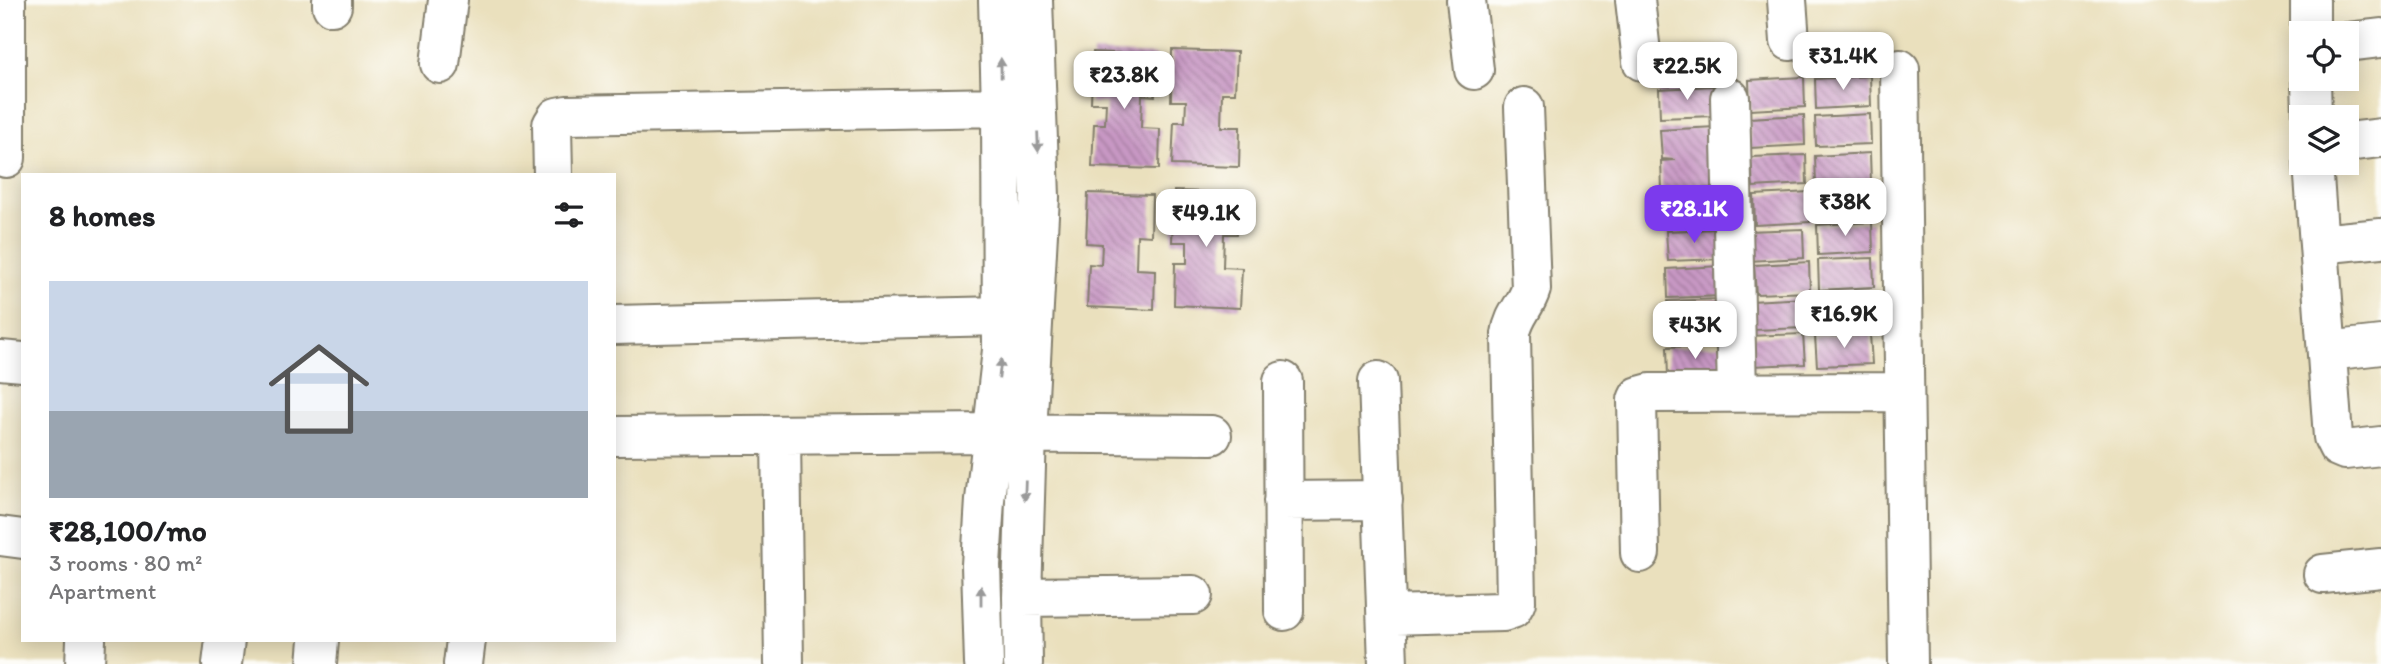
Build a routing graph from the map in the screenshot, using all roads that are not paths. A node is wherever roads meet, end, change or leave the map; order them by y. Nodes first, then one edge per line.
1 (6, 0) edge
2 (448, 0) edge
3 (997, 0) edge
4 (1033, 0) edge
5 (1466, 0) edge
6 (1635, 0) edge
7 (1787, 0) edge
8 (2310, 0) edge
9 (2310, 21) edge
10 (2381, 38) edge
11 (1790, 41) dead end
12 (2359, 41) edge
13 (1642, 61) dead end
14 (440, 64) dead end
15 (1900, 69) dead end
16 (1474, 70) dead end
17 (1730, 98) dead end
18 (1002, 107) junction
19 (1524, 107) dead end
20 (2381, 138) edge
21 (2359, 141) edge
22 (6, 158) dead end
23 (553, 173) edge
24 (2315, 175) edge
25 (1001, 197) junction
26 (1040, 197) junction
27 (2381, 238) edge
28 (2319, 244) junction
29 (1003, 316) junction
30 (616, 325) edge
31 (2381, 345) edge
32 (2328, 351) junction
33 (0, 360) edge
34 (21, 362) edge
35 (1283, 381) dead end
36 (1378, 382) dead end
37 (1737, 392) junction
38 (1904, 392) junction
39 (1010, 433) junction
40 (781, 435) junction
41 (1212, 435) dead end
42 (616, 436) edge
43 (2381, 446) edge
44 (1382, 500) junction
45 (1283, 501) junction
46 (0, 536) edge
47 (21, 539) edge
48 (1640, 553) dead end
49 (2381, 568) edge
50 (2323, 574) dead end
51 (1193, 595) dead end
52 (1022, 597) junction
53 (1284, 611) dead end
54 (1387, 615) junction
55 (86, 642) edge
56 (225, 642) edge
57 (319, 642) edge
58 (466, 642) edge
59 (85, 664) edge
60 (222, 664) edge
61 (317, 664) edge
62 (463, 664) edge
63 (784, 664) edge
64 (984, 664) edge
65 (1023, 664) edge
66 (1388, 664) edge
67 (1908, 664) edge

1 - 22 street
2 - 14 street
18 -> 3 street
4 -> 26 street
5 - 16 street
6 - 13 street
7 - 11 street
8 - 9 street
10 - 12 street
15 - 38 street
17 - 37 street
18 - 23 street
18 - 25 street
19 - 54 street
20 - 21 street
24 - 28 street
25 - 26 street
25 - 29 street
26 - 39 street
27 - 28 street
28 - 32 street
29 - 30 street
39 -> 29 street
31 - 32 street
32 - 43 street
33 - 34 street
35 - 45 street
36 - 44 street
37 - 38 street
37 - 48 street
38 - 67 street
39 - 40 street
39 - 41 street
39 -> 52 street
64 -> 39 street
40 - 42 street
40 - 63 street
44 - 45 street
44 - 54 street
45 - 53 street
46 - 47 street
49 - 50 street
51 - 52 street
52 - 65 street
54 - 66 street
55 - 59 street
56 - 60 street
57 - 61 street
58 - 62 street

